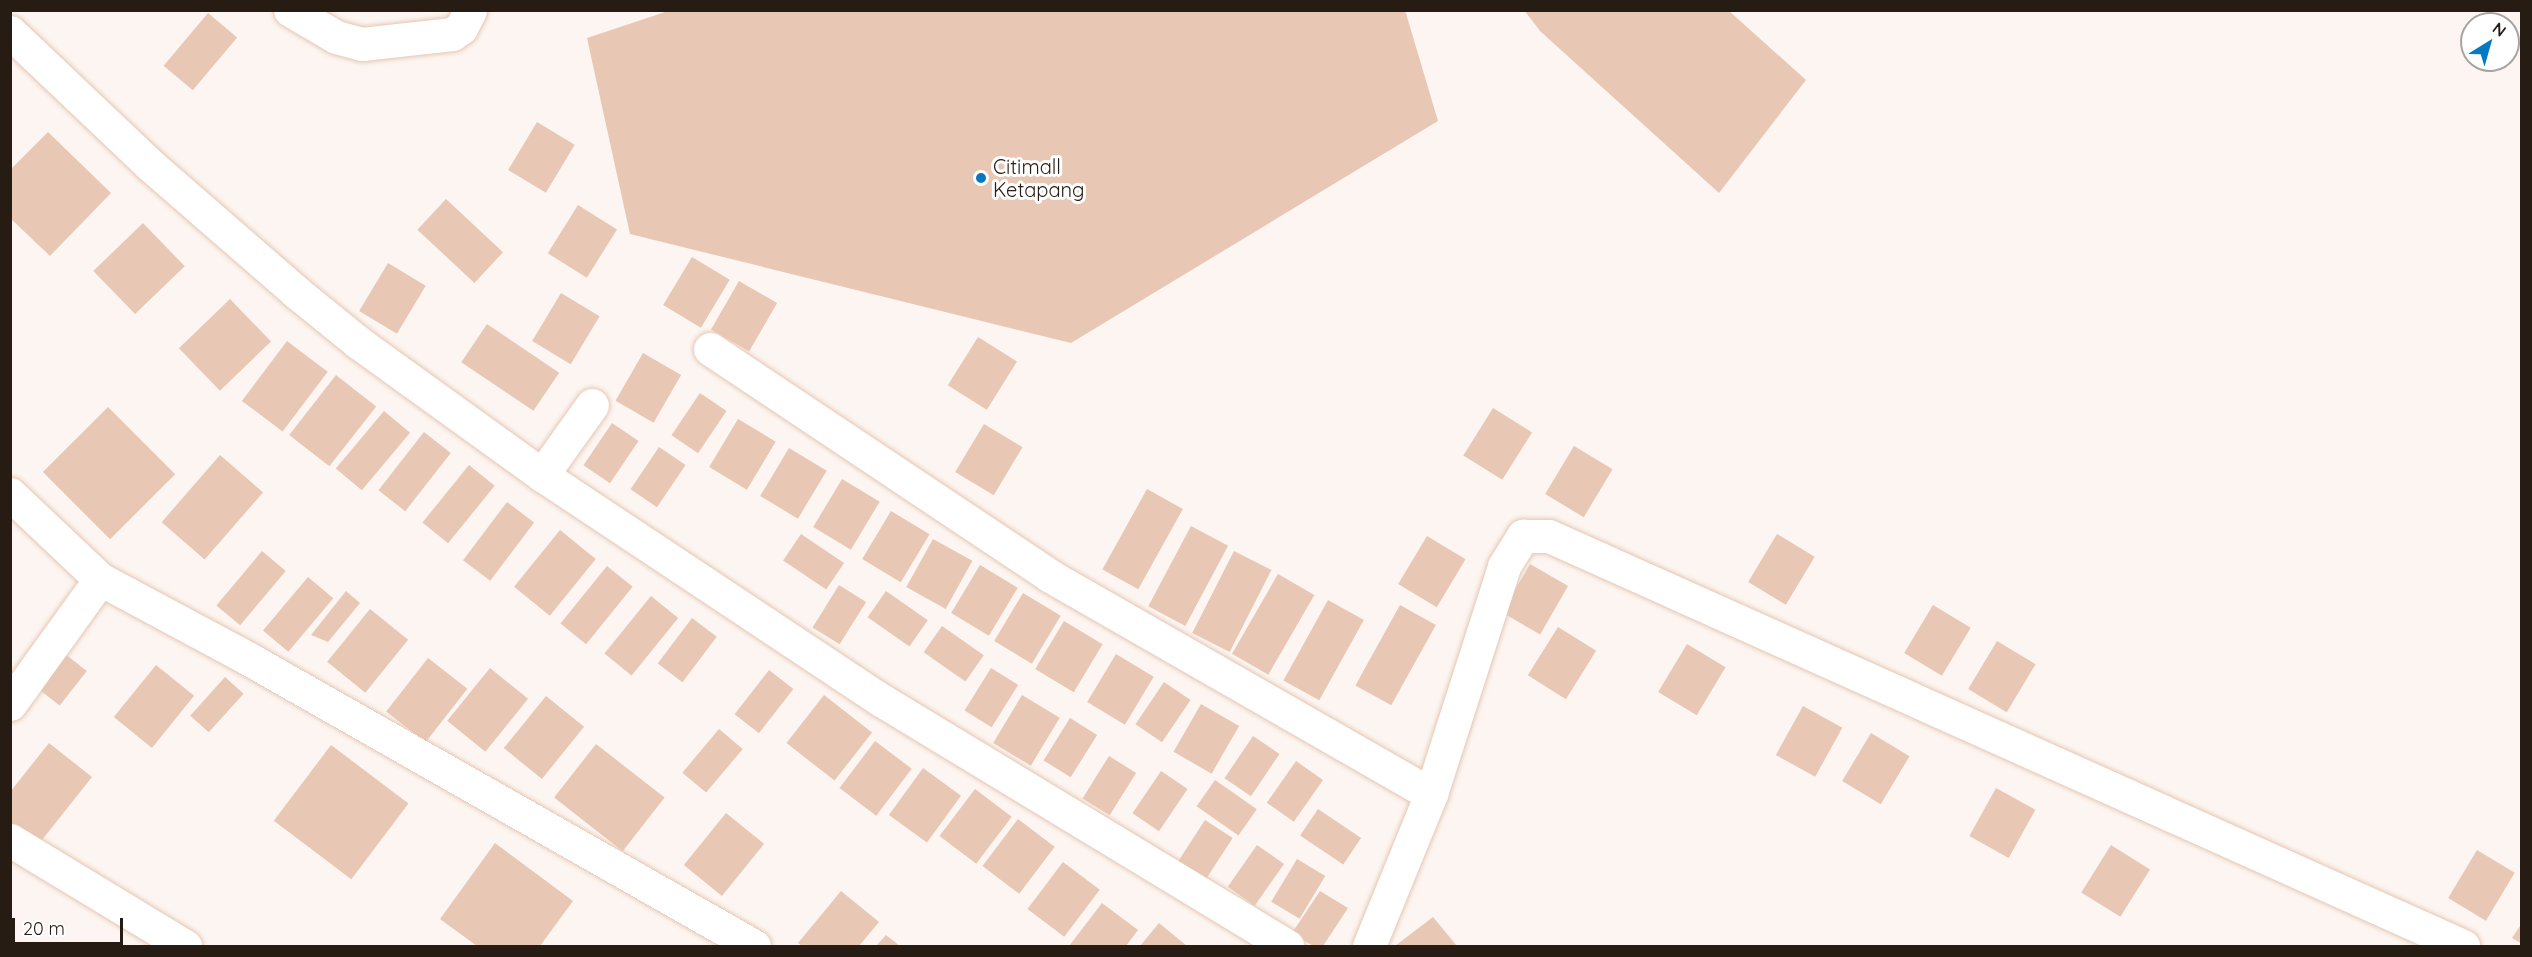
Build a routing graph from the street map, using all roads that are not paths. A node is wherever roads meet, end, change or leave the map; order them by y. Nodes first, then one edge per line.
1 (290, 10) edge
2 (470, 10) edge
3 (332, 24) edge
4 (10, 32) edge
5 (710, 349) dead end
6 (592, 405) dead end
7 (542, 474) junction
8 (10, 494) edge
9 (100, 579) junction
10 (10, 704) edge
11 (1431, 794) junction
12 (10, 840) edge
13 (185, 946) edge
14 (754, 946) edge
15 (1287, 946) edge
16 (1369, 946) edge
17 (2463, 946) edge

1 - 3 street
2 - 3 street
4 - 7 street
5 - 11 street
6 - 7 street
7 - 15 street
8 - 9 street
9 - 10 street
9 - 14 street
11 - 16 street
11 - 17 street
12 - 13 street

